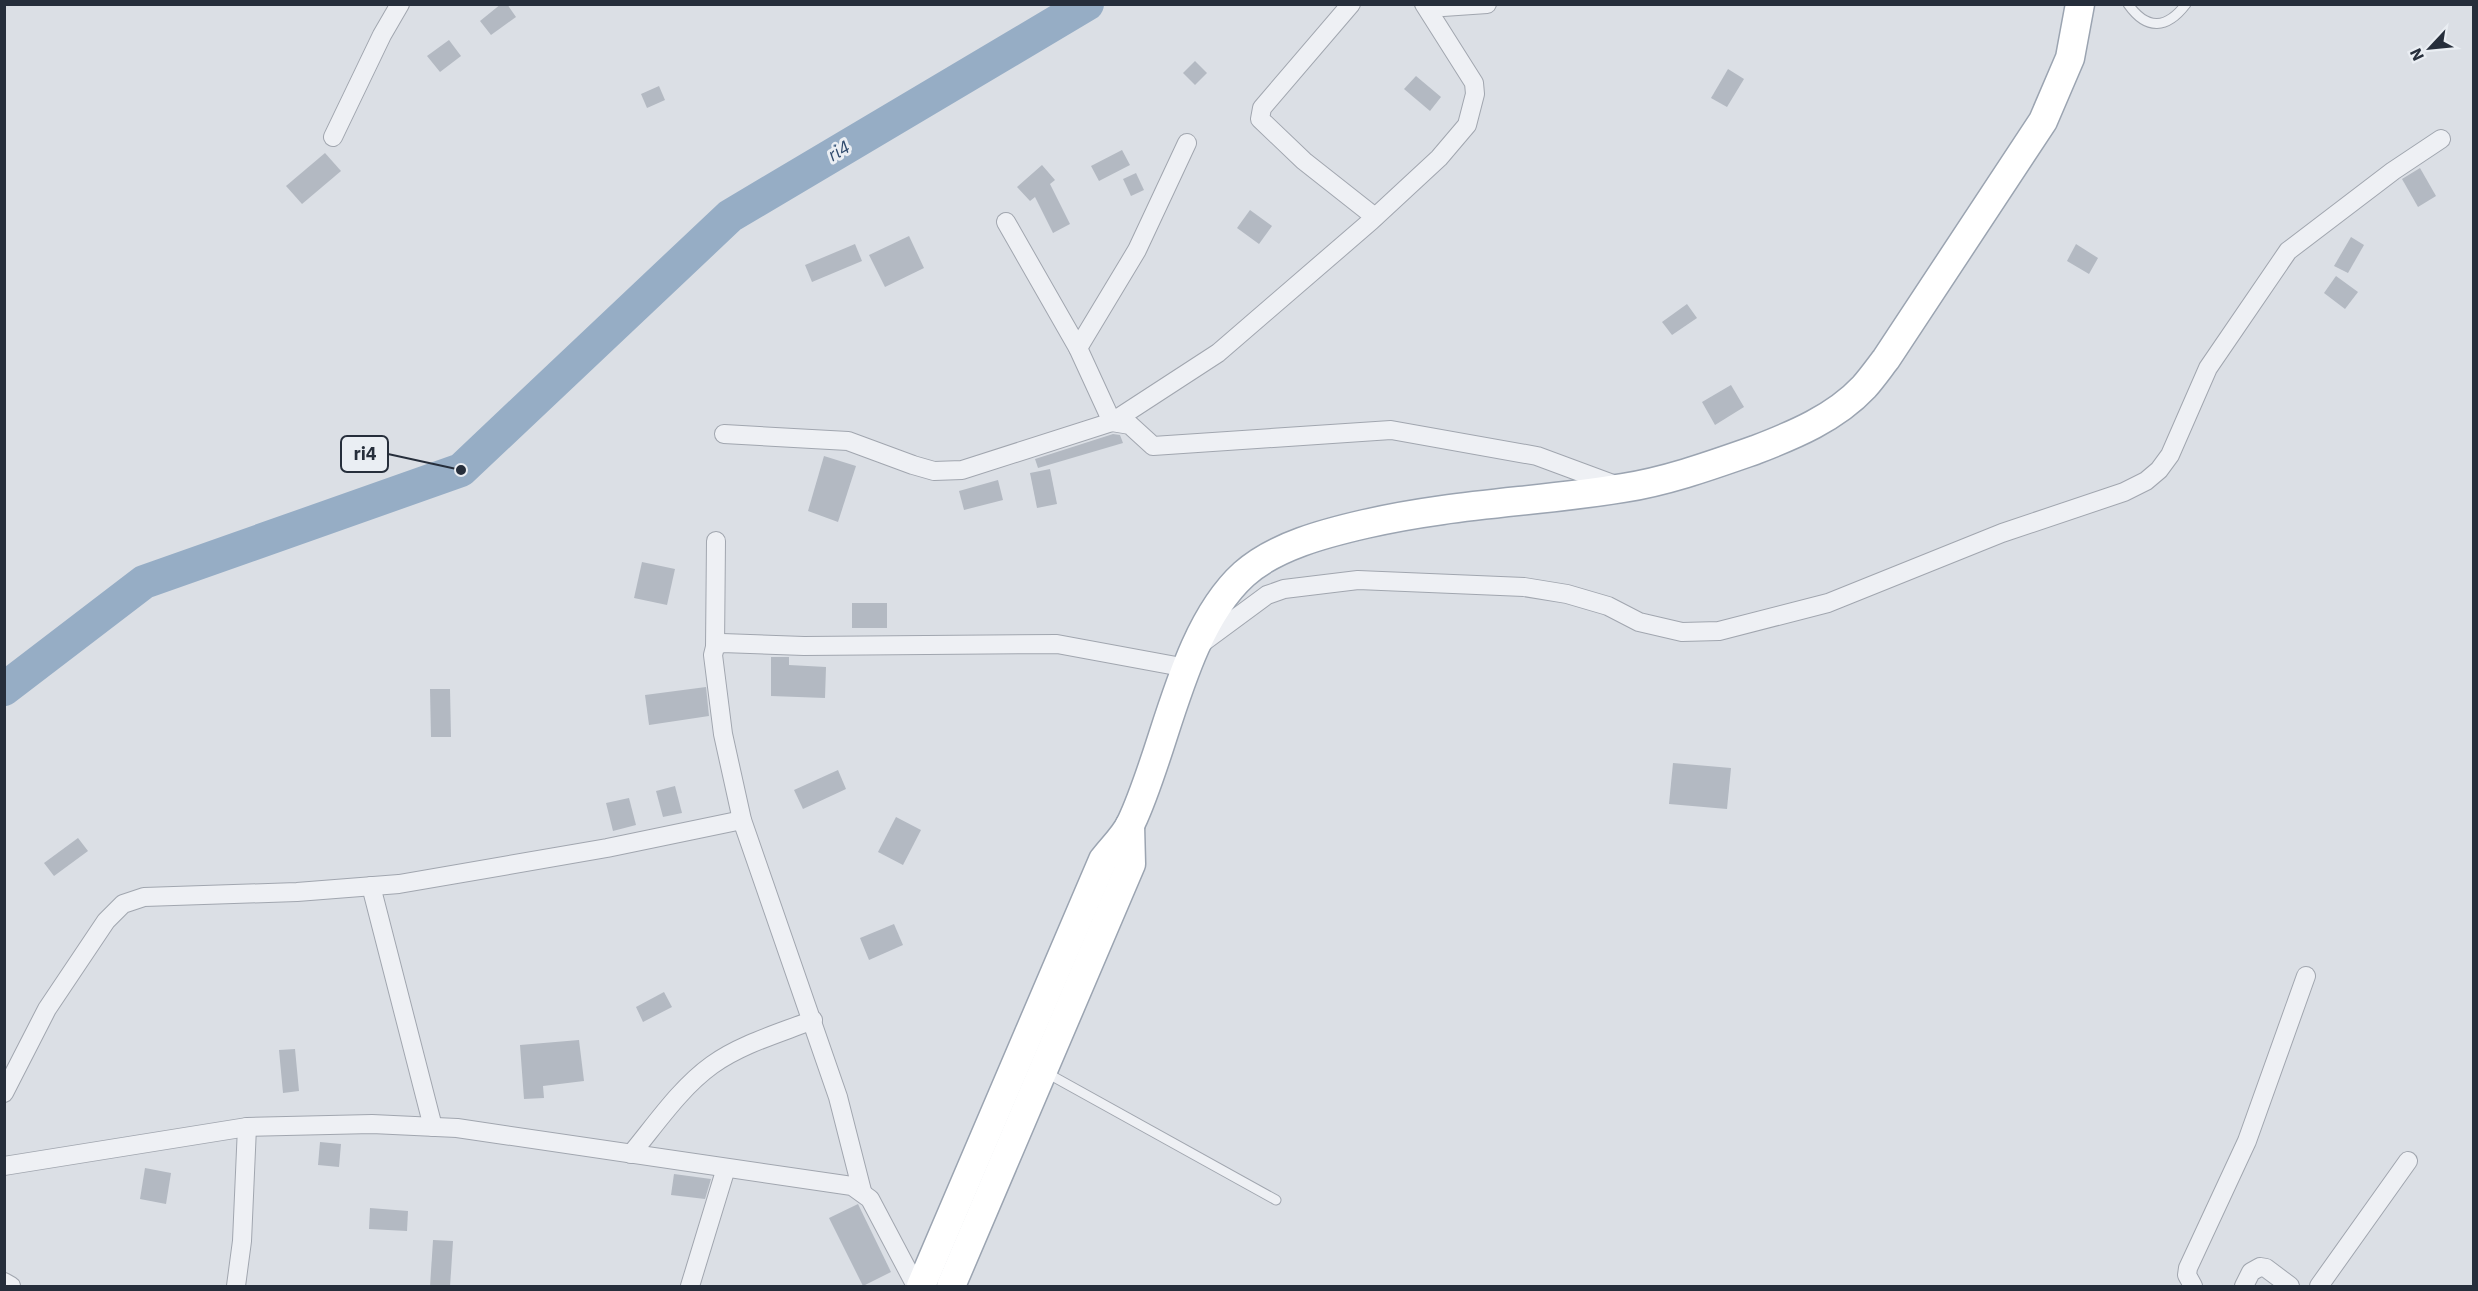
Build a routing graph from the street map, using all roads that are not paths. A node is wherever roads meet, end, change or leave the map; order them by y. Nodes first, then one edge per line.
1 (400, 4) edge
2 (1351, 4) edge
3 (1425, 4) edge
4 (1487, 4) edge
5 (2080, 4) edge
6 (2128, 4) edge
7 (2186, 4) edge
8 (333, 137) dead end
9 (2441, 139) dead end
10 (1187, 143) dead end
11 (1375, 217) junction
12 (1006, 222) dead end
13 (1078, 348) junction
14 (1112, 422) junction
15 (724, 434) dead end
16 (1622, 488) junction
17 (716, 541) dead end
18 (715, 647) junction
19 (1192, 657) junction
20 (742, 820) junction
21 (1130, 825) junction
22 (371, 886) junction
23 (2306, 976) dead end
24 (813, 1020) junction
25 (1042, 1070) junction
26 (4, 1093) edge
27 (247, 1127) junction
28 (433, 1127) junction
29 (631, 1154) junction
30 (2408, 1161) dead end
31 (4, 1166) edge
32 (726, 1168) junction
33 (862, 1191) junction
34 (1276, 1200) dead end
35 (4, 1282) edge
36 (11, 1287) edge
37 (236, 1287) edge
38 (690, 1287) edge
39 (915, 1287) edge
40 (921, 1287) edge
41 (951, 1287) edge
42 (2193, 1287) edge
43 (2244, 1287) edge
44 (2290, 1287) edge
45 (2319, 1287) edge

1 - 8 street
2 - 11 street
3 - 4 street
3 - 11 street
5 - 16 main road
6 - 7 lane
9 - 19 street
10 - 13 street
11 - 14 street
12 - 13 street
13 - 14 street
14 - 15 street
14 - 16 street
16 - 19 main road
17 - 18 street
18 - 19 street
18 - 20 street
19 - 21 main road
20 - 22 street
20 - 24 street
21 - 25 main road
21 - 40 main road
22 - 26 street
22 - 28 street
23 - 42 street
24 - 29 street
24 - 33 street
25 - 34 lane
25 - 41 main road
27 - 28 street
27 - 31 street
27 - 37 street
28 - 29 street
29 - 32 street
30 - 45 street
32 - 33 street
32 - 38 street
33 - 39 street
35 - 36 street
43 - 44 street

